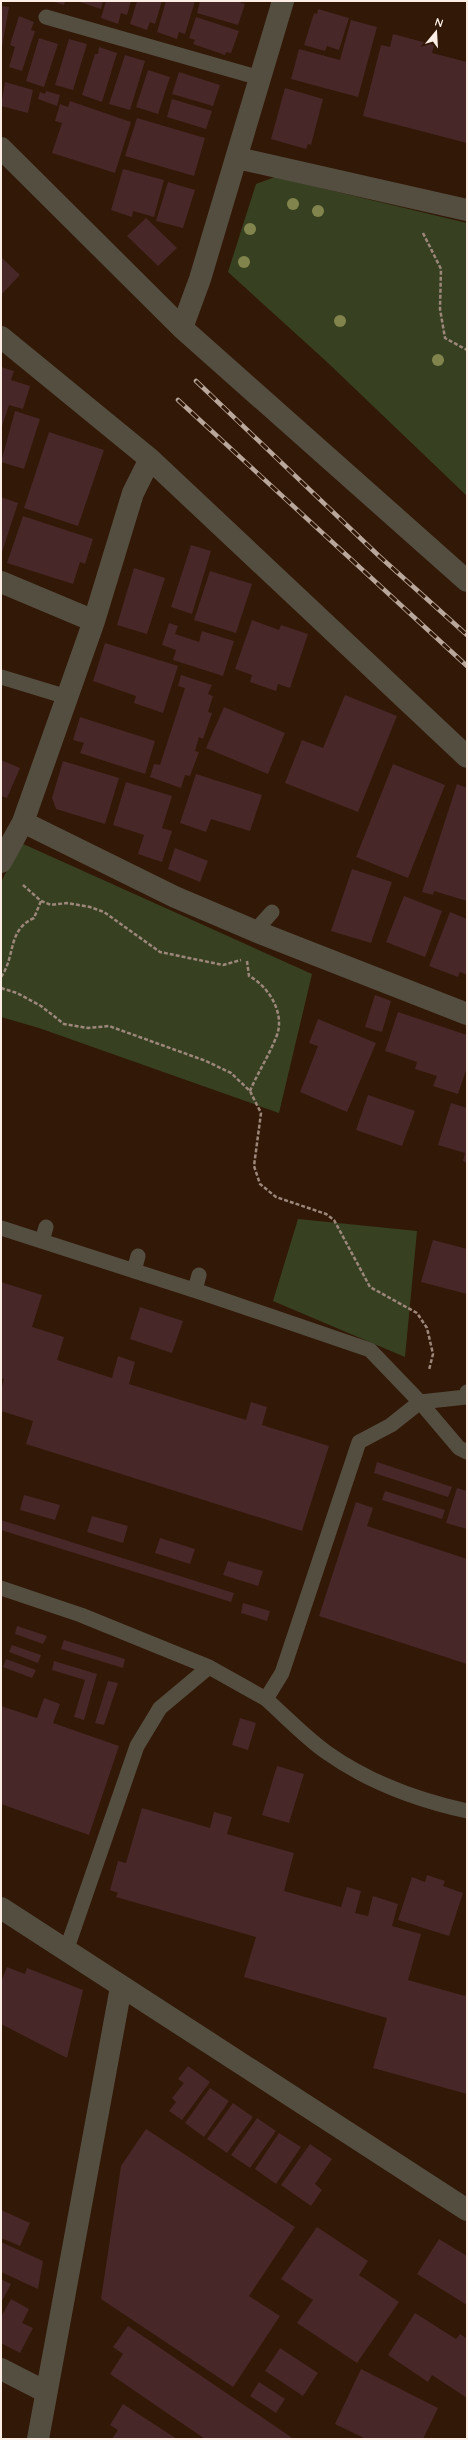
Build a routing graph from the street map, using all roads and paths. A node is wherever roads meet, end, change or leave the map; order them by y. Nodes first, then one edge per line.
1 (283, 1) edge
2 (46, 17) dead end
3 (260, 78) junction
4 (1, 148) edge
5 (237, 158) junction
6 (413, 198) junction
7 (467, 210) edge
8 (182, 328) junction
9 (1, 337) edge
10 (467, 350) edge
11 (150, 458) junction
12 (467, 581) edge
13 (1, 582) edge
14 (94, 620) junction
15 (1, 677) edge
16 (67, 697) junction
17 (467, 757) edge
18 (23, 822) junction
19 (1, 862) edge
20 (18, 881) dead end
21 (41, 901) junction
22 (272, 912) dead end
23 (255, 931) junction
24 (1, 977) edge
25 (1, 988) edge
26 (467, 1014) edge
27 (250, 1091) junction
28 (1, 1228) edge
29 (138, 1256) dead end
30 (134, 1271) junction
31 (199, 1275) dead end
32 (195, 1290) junction
33 (467, 1392) edge
34 (420, 1402) junction
35 (467, 1452) edge
36 (1, 1588) edge
37 (209, 1667) junction
38 (266, 1699) junction
39 (467, 1811) edge
40 (1, 1908) edge
41 (66, 1951) junction
42 (121, 1987) junction
43 (467, 2210) edge
44 (1, 2369) edge
45 (46, 2392) junction
46 (38, 2439) edge

1 - 3 street
2 - 3 lane
3 - 5 street
4 - 8 street
5 - 6 street
5 - 8 street
6 - 7 street
6 - 10 path
8 - 12 street
9 - 11 street
11 - 14 street
11 - 17 street
13 - 14 street
14 - 16 street
15 - 16 lane
16 - 18 street
18 - 19 street
18 - 23 street
20 - 21 path
21 - 24 path
21 - 27 path
22 - 23 lane
23 - 26 street
25 - 27 path
27 - 34 path
28 - 30 lane
29 - 30 lane
30 - 32 lane
31 - 32 lane
32 - 34 lane
33 - 34 lane
34 - 35 lane
34 - 38 lane
36 - 37 lane
37 - 38 lane
37 - 41 lane
38 - 39 lane
40 - 41 street
41 - 42 street
42 - 43 street
42 - 45 street
44 - 45 street
45 - 46 street

